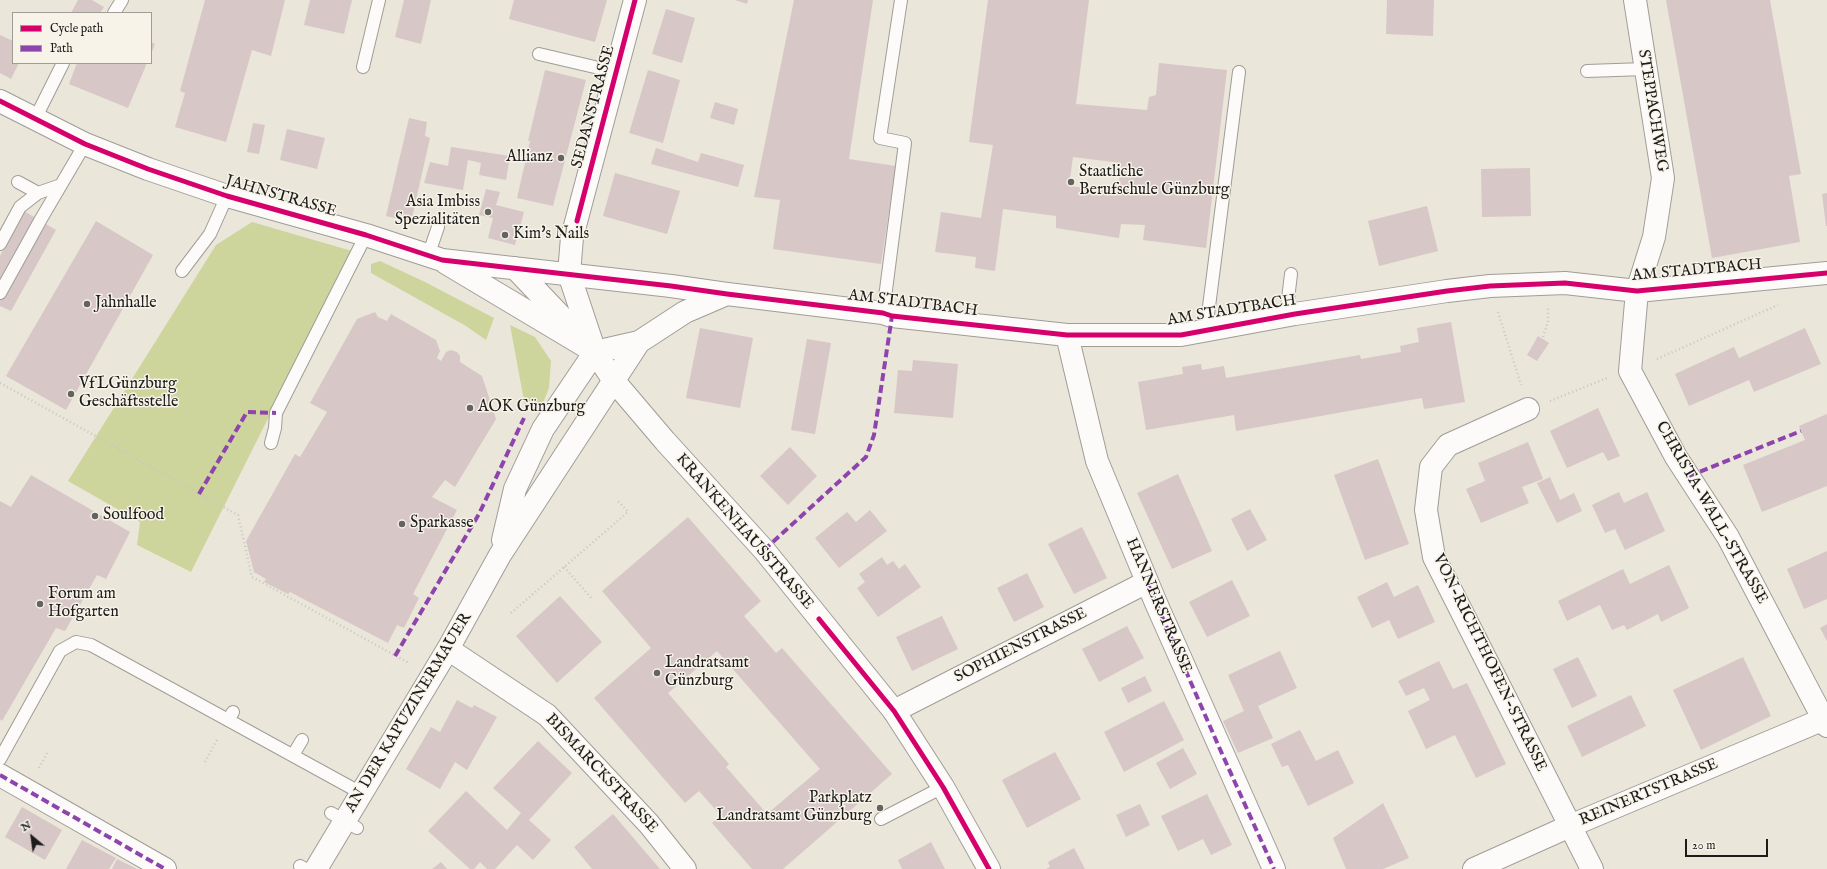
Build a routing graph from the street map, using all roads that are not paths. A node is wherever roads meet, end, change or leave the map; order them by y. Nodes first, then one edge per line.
1 (122, 0) edge
2 (379, 0) edge
3 (635, 0) edge
4 (901, 0) edge
5 (1635, 0) edge
6 (115, 12) edge
7 (539, 54) dead end
8 (62, 64) edge
9 (363, 67) dead end
10 (1645, 69) junction
11 (1587, 71) dead end
12 (616, 72) junction
13 (1239, 72) dead end
14 (0, 101) edge
15 (35, 119) junction
16 (85, 144) junction
17 (18, 182) dead end
18 (61, 185) junction
19 (38, 193) junction
20 (227, 196) junction
21 (577, 221) joint
22 (438, 227) dead end
23 (366, 235) junction
24 (0, 244) edge
25 (435, 258) junction
26 (515, 268) junction
27 (182, 271) dead end
28 (1827, 273) edge
29 (569, 274) junction
30 (1291, 274) dead end
31 (1637, 291) junction
32 (0, 293) edge
33 (538, 293) junction
34 (728, 294) junction
35 (519, 305) junction
36 (883, 313) junction
37 (1286, 316) junction
38 (1206, 330) junction
39 (1067, 335) junction
40 (639, 342) junction
41 (595, 352) junction
42 (614, 381) junction
43 (1528, 409) road end
44 (271, 443) dead end
45 (500, 555) junction
46 (1147, 582) junction
47 (448, 649) junction
48 (894, 711) junction
49 (1826, 722) edge
50 (302, 740) dead end
51 (294, 755) junction
52 (0, 759) edge
53 (0, 775) edge
54 (943, 787) junction
55 (361, 794) junction
56 (881, 819) dead end
57 (1570, 826) junction
58 (307, 868) edge
59 (166, 869) edge
60 (684, 869) edge
61 (989, 869) edge
62 (1274, 869) edge
63 (1474, 869) edge
64 (1592, 869) edge

1 - 6 lane
2 - 9 lane
3 - 12 street, SEDANSTRASSE
4 - 36 lane
5 - 10 street, STEPPACHWEG
7 - 12 lane
8 - 15 lane
10 - 11 lane
10 - 31 street, STEPPACHWEG
12 - 21 street, SEDANSTRASSE
13 - 38 lane
14 - 15 street, JAHNSTRASSE
15 - 16 street, JAHNSTRASSE
16 - 18 lane
16 - 20 street, JAHNSTRASSE
17 - 19 lane
18 - 19 lane
18 - 32 lane
19 - 24 lane
20 - 23 street, JAHNSTRASSE
20 - 27 lane
21 - 29 street, KRANKENHAUSSTRASSE
22 - 25 lane
23 - 25 street, JAHNSTRASSE
23 - 44 lane
25 - 26 street, JAHNSTRASSE
25 - 35 street, JAHNSTRASSE
26 - 29 street, JAHNSTRASSE
26 - 33 street
28 - 31 street, AM STADTBACH
29 - 33 street
29 - 34 street, AM STADTBACH
29 - 41 street, KRANKENHAUSSTRASSE
30 - 37 lane
31 - 37 street, AM STADTBACH
31 - 49 street, CHRISTA-WALL-STRASSE
33 - 35 street
33 - 41 street
34 - 36 street, AM STADTBACH
34 - 40 street, AM STADTBACH
35 - 41 street, JAHNSTRASSE
36 - 39 street, AM STADTBACH
37 - 38 street, AM STADTBACH
38 - 39 street, AM STADTBACH
39 - 46 street, HANNERSTRASSE
40 - 41 street, AM STADTBACH
40 - 42 street, AM STADTBACH
41 - 42 street, KRANKENHAUSSTRASSE
41 - 45 street, AN DER KAPUZINERMAUER
42 - 45 street, AN DER KAPUZINERMAUER
42 - 48 street, KRANKENHAUSSTRASSE
43 - 57 street, VON-RICHTHOFEN-STRASSE
45 - 47 street, AN DER KAPUZINERMAUER
46 - 48 street, SOPHIENSTRASSE
46 - 62 street, HANNERSTRASSE
47 - 55 street, AN DER KAPUZINERMAUER
47 - 60 street, BISMARCKSTRASSE
48 - 54 street, KRANKENHAUSSTRASSE
49 - 57 street, REINERTSTRASSE
50 - 51 lane
51 - 52 lane
51 - 55 lane
53 - 59 street
54 - 56 lane
54 - 61 street, KRANKENHAUSSTRASSE
55 - 58 street, AN DER KAPUZINERMAUER
57 - 63 street, REINERTSTRASSE
57 - 64 street, VON-RICHTHOFEN-STRASSE

